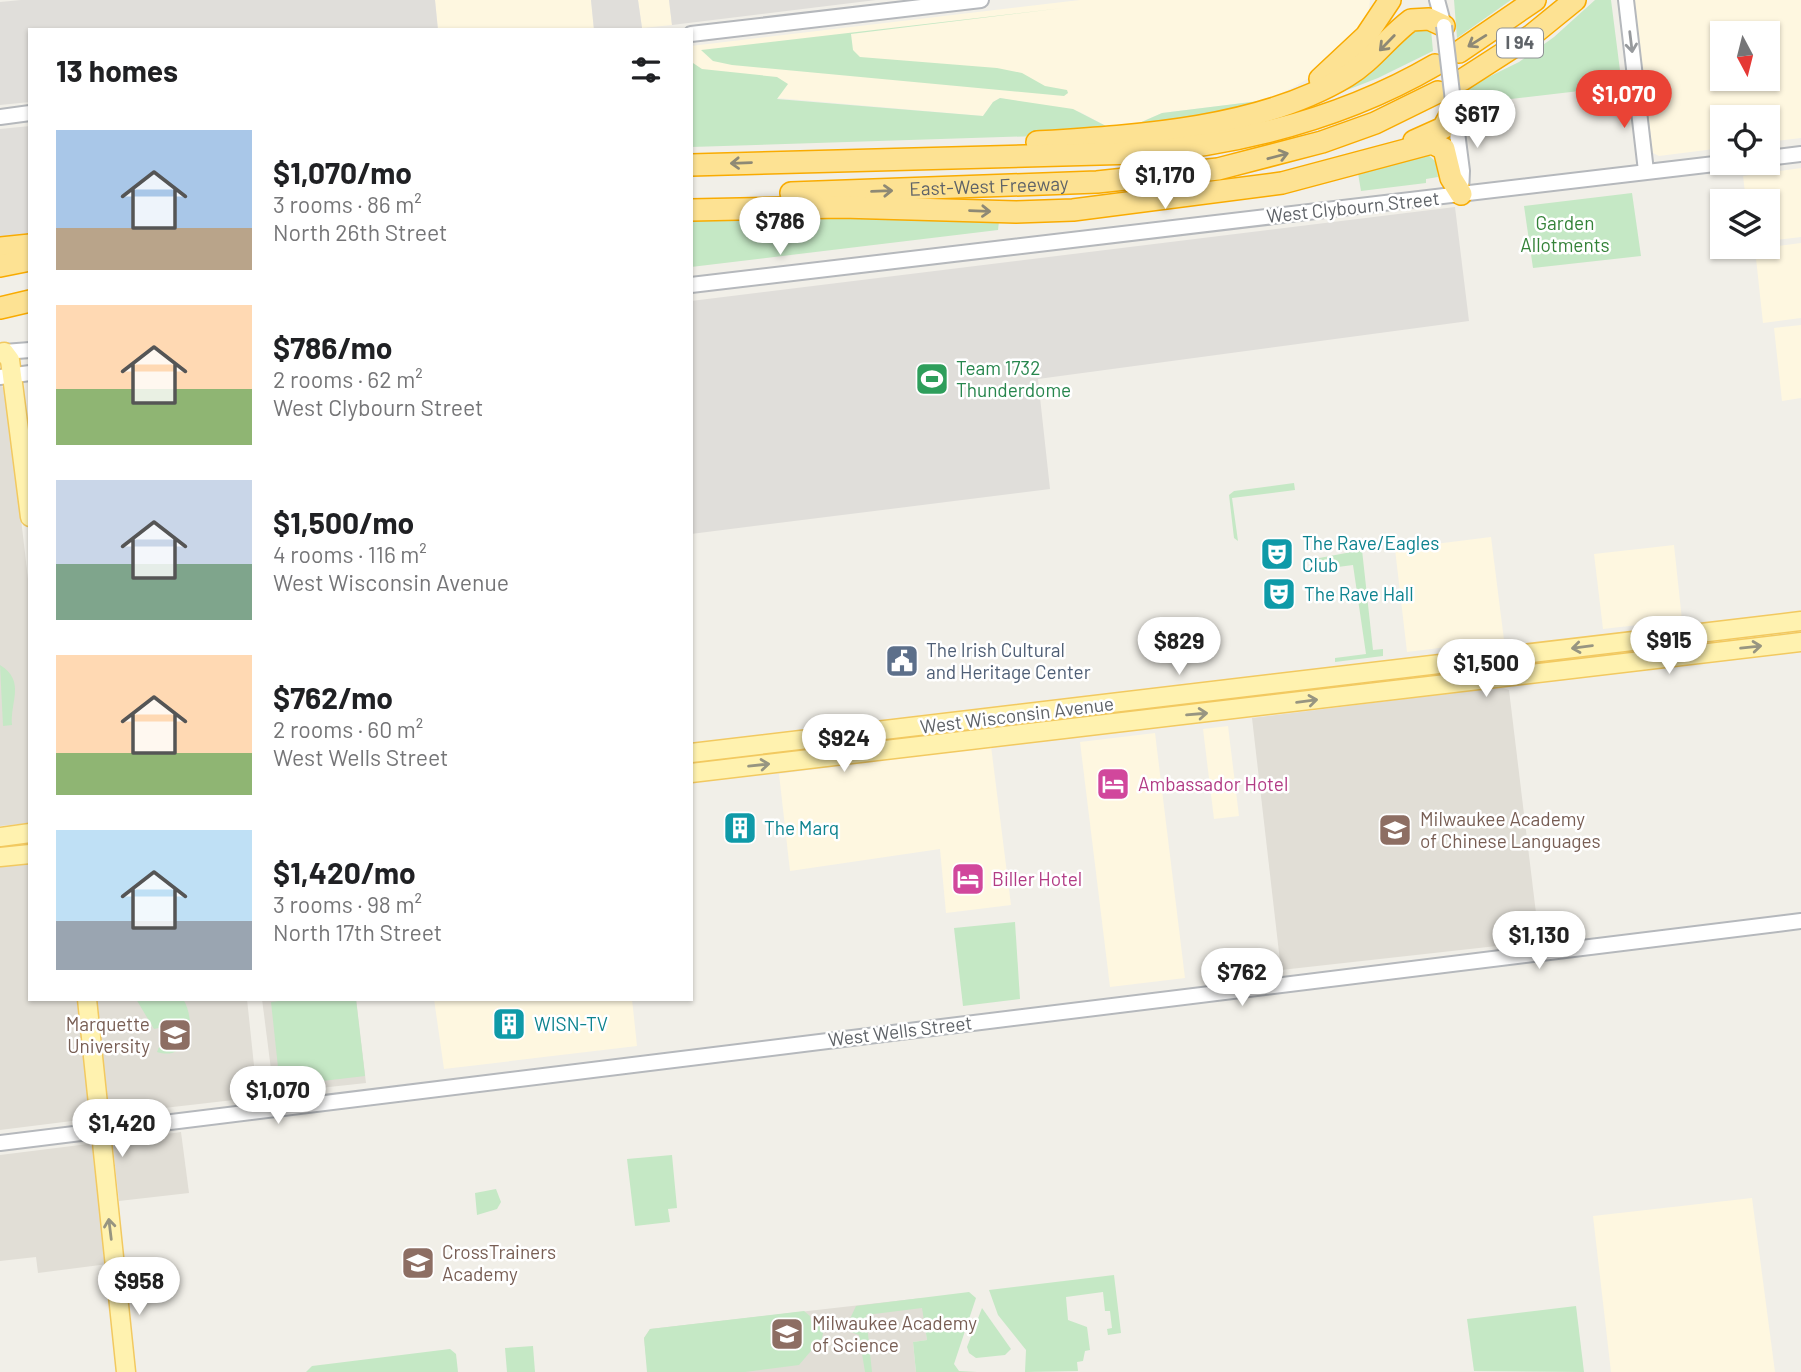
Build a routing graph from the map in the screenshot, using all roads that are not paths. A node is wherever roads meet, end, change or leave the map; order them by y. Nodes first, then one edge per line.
1 (981, 0) edge
2 (1437, 0) edge
3 (1444, 0) edge
4 (1535, 0) edge
5 (1576, 0) edge
6 (1626, 0) edge
7 (1387, 3) edge
8 (1444, 26) junction
9 (693, 34) edge
10 (1458, 52) dead end
11 (1435, 65) dead end
12 (1462, 80) dead end
13 (1448, 100) junction
14 (1260, 110) junction
15 (28, 113) edge
16 (0, 117) edge
17 (1801, 153) edge
18 (1384, 155) junction
19 (1780, 156) edge
20 (790, 161) junction
21 (1710, 164) edge
22 (693, 165) edge
23 (1646, 171) junction
24 (1461, 194) junction
25 (693, 197) edge
26 (693, 210) edge
27 (28, 245) edge
28 (0, 248) edge
29 (28, 260) edge
30 (0, 266) edge
31 (693, 285) edge
32 (28, 299) edge
33 (0, 300) edge
34 (28, 300) edge
35 (0, 308) edge
36 (28, 350) edge
37 (2, 352) edge
38 (14, 375) edge
39 (28, 499) edge
40 (1801, 621) edge
41 (1801, 642) edge
42 (693, 753) edge
43 (693, 773) edge
44 (28, 833) edge
45 (0, 837) edge
46 (28, 853) edge
47 (0, 857) edge
48 (1801, 921) edge
49 (87, 1001) edge
50 (102, 1130) junction
51 (0, 1143) edge
52 (126, 1372) edge

1 - 9 street
2 - 8 street
3 - 8 street
4 -> 10 highway, I 94
5 - 12 highway, I 94
6 -> 23 street
7 - 14 highway
8 - 13 street, bridge
8 -> 14 highway
11 - 20 highway, East-West Freeway
13 - 18 highway
13 - 24 street
25 -> 13 highway, East-West Freeway
14 - 20 highway
15 - 16 street
17 - 19 street
18 - 24 highway
26 -> 18 highway
20 -> 22 highway, East-West Freeway
21 - 23 street, West Clybourn Street
23 - 24 street, West Clybourn Street
24 - 31 street, West Clybourn Street
27 - 28 highway
29 - 30 highway
32 - 33 highway
34 - 35 highway
36 - 37 street
37 - 38 main road
38 - 39 main road
40 -> 42 main road, West Wisconsin Avenue
43 -> 41 main road, West Wisconsin Avenue
44 - 45 main road
46 - 47 main road
48 - 50 street, West Wells Street
49 - 50 main road
50 - 51 street, West Wells Street
52 -> 50 main road

